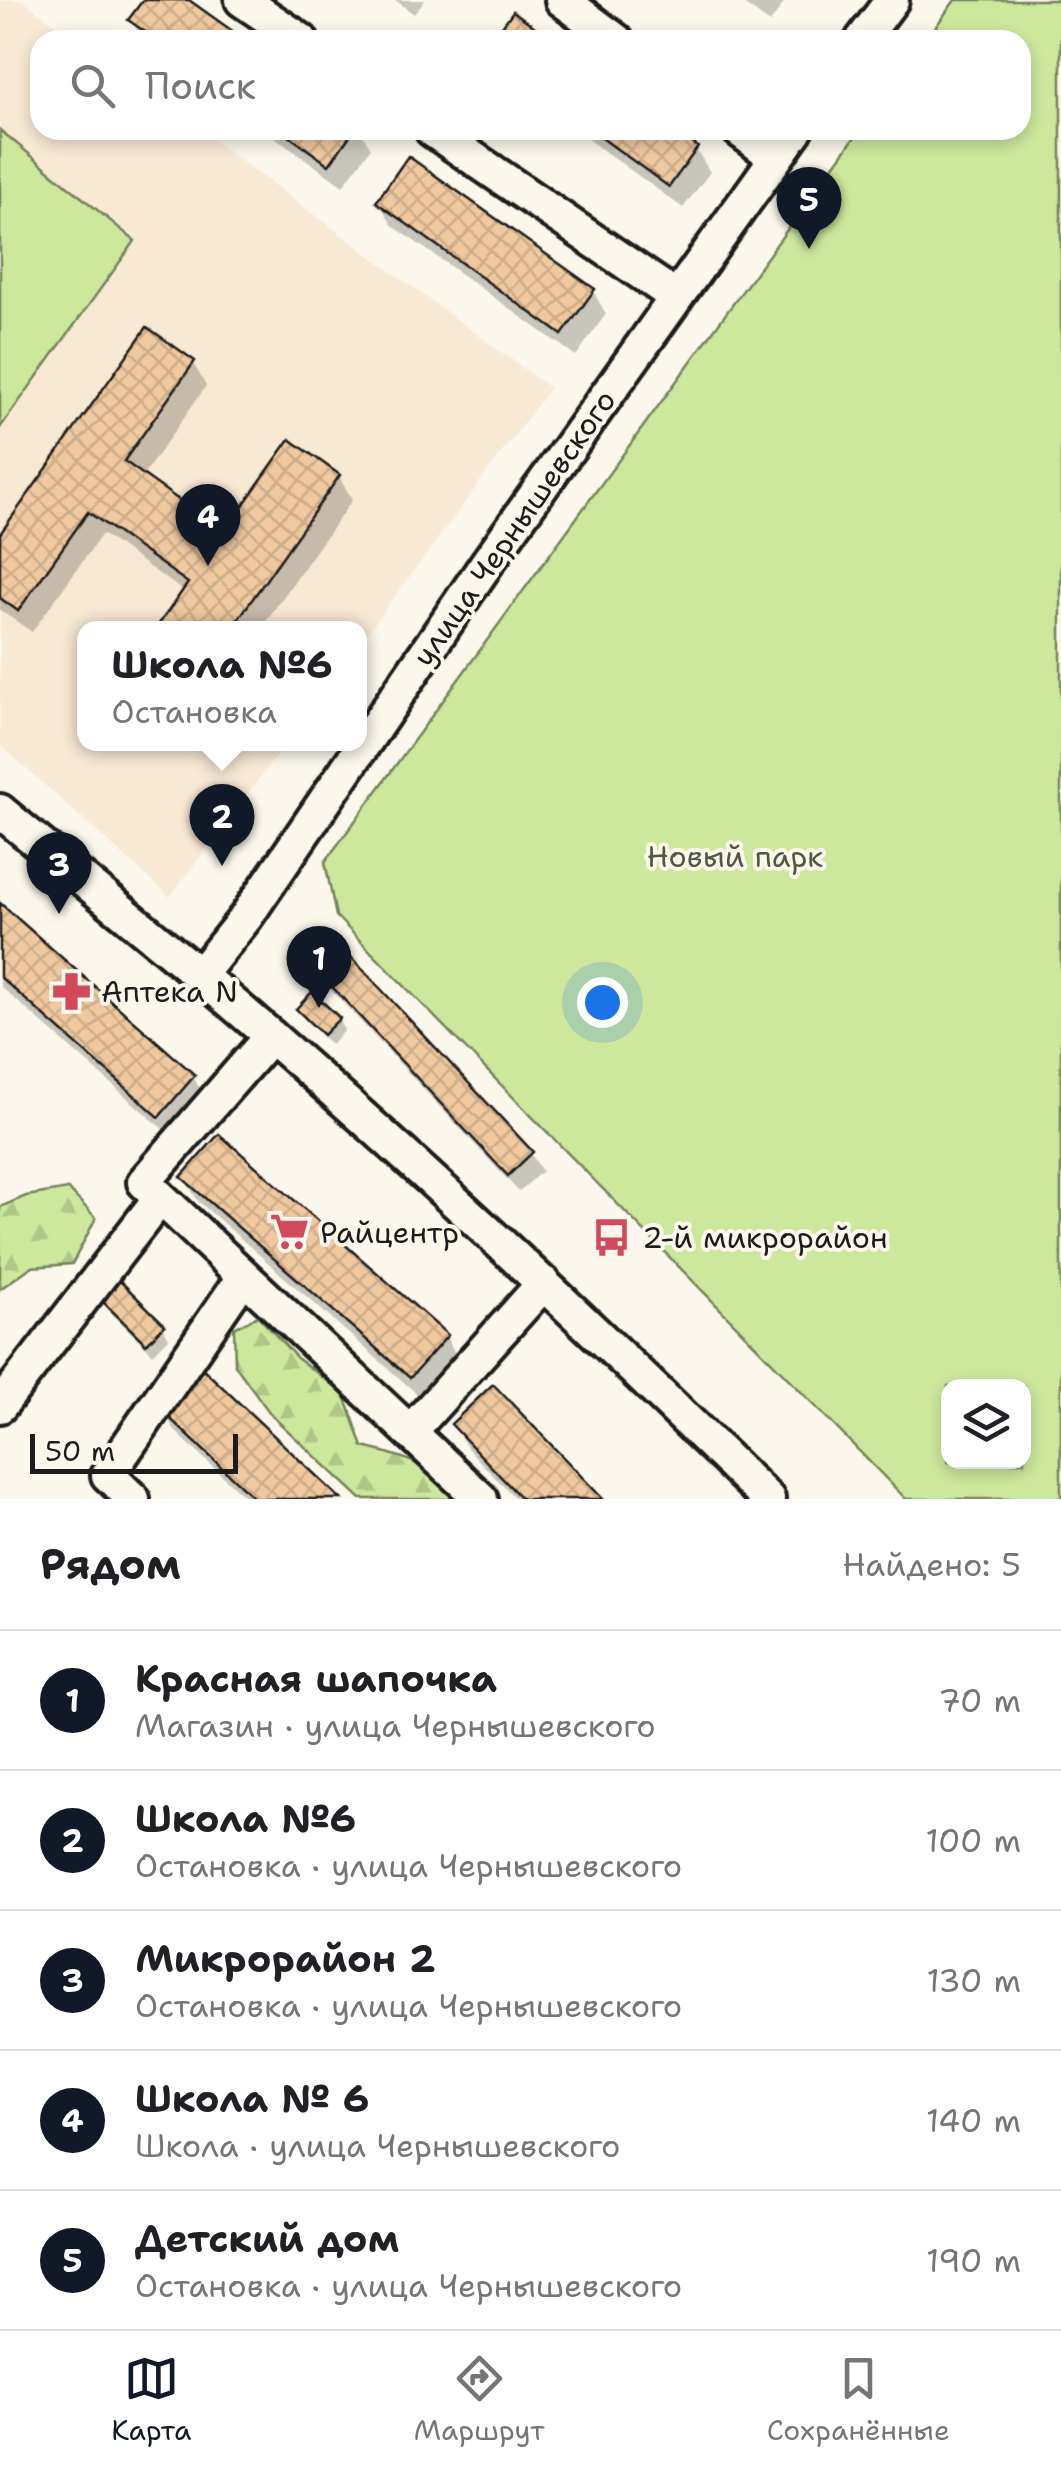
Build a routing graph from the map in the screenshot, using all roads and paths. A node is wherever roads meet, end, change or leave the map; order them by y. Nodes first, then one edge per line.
1 (242, 0) edge
2 (562, 0) edge
3 (892, 0) edge
4 (286, 30) edge
5 (602, 30) edge
6 (870, 30) edge
7 (447, 140) edge
8 (752, 140) edge
9 (789, 140) edge
10 (776, 157) junction
11 (676, 297) junction
12 (367, 739) edge
13 (359, 751) edge
14 (0, 812) edge
15 (198, 976) junction
16 (271, 1036) junction
17 (160, 1198) junction
18 (244, 1276) junction
19 (544, 1283) junction
20 (0, 1406) edge
21 (410, 1432) junction
22 (133, 1499) edge
23 (481, 1499) edge
24 (768, 1499) edge

1 - 4 street
2 - 5 street
3 - 6 street
7 - 11 street
8 - 10 street
9 - 10 street, улица Чернышевского
10 - 11 street, улица Чернышевского
11 - 12 street, улица Чернышевского
13 - 15 street, улица Чернышевского
14 - 15 street
15 - 16 street
16 - 17 street
16 - 19 street
17 - 18 street
17 - 20 street
18 - 21 street
18 - 22 street
19 - 21 street
19 - 24 street
21 - 23 street

